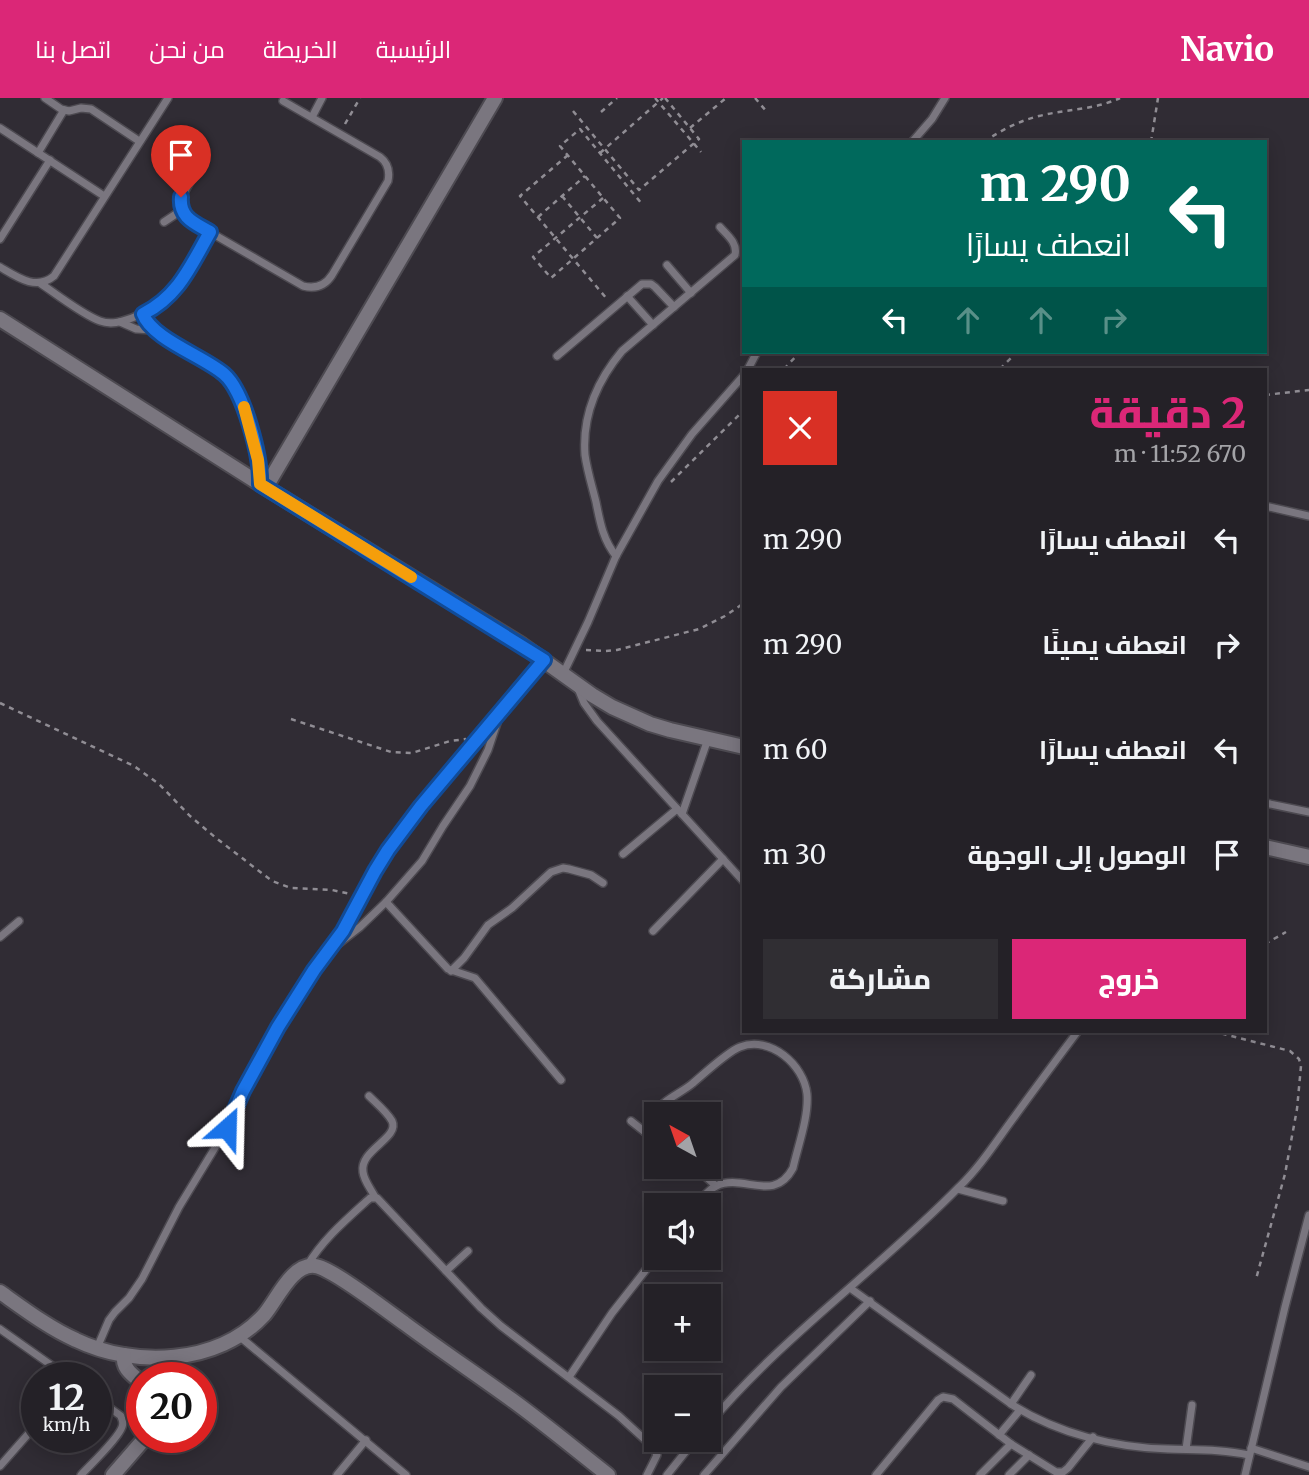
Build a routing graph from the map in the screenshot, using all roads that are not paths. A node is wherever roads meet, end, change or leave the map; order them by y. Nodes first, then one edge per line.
1 (45, 98) edge
2 (93, 98) edge
3 (167, 98) edge
4 (323, 98) edge
5 (495, 98) edge
6 (945, 98) edge
7 (283, 100) dead end
8 (86, 108) junction
9 (64, 110) junction
10 (312, 117) junction
11 (0, 128) edge
12 (914, 140) edge
13 (139, 141) junction
14 (38, 153) junction
15 (50, 160) junction
16 (197, 171) dead end
17 (104, 196) junction
18 (182, 210) junction
19 (164, 222) dead end
20 (720, 227) dead end
21 (210, 232) junction
22 (0, 239) edge
23 (667, 265) dead end
24 (0, 267) edge
25 (40, 284) junction
26 (691, 293) junction
27 (627, 296) junction
28 (674, 307) junction
29 (143, 314) junction
30 (0, 318) edge
31 (120, 322) junction
32 (653, 325) junction
33 (154, 330) junction
34 (557, 356) dead end
35 (742, 377) edge
36 (263, 486) junction
37 (1267, 506) edge
38 (1309, 516) edge
39 (616, 556) junction
40 (544, 660) junction
41 (569, 678) junction
42 (501, 711) junction
43 (708, 739) junction
44 (742, 747) edge
45 (1267, 803) edge
46 (680, 812) junction
47 (1309, 812) edge
48 (1267, 847) edge
49 (623, 854) dead end
50 (1309, 857) edge
51 (723, 859) junction
52 (742, 880) edge
53 (603, 883) dead end
54 (386, 902) junction
55 (19, 921) dead end
56 (653, 931) dead end
57 (0, 937) edge
58 (331, 948) junction
59 (451, 971) junction
60 (1077, 1033) edge
61 (561, 1080) dead end
62 (369, 1096) dead end
63 (667, 1102) edge
64 (631, 1121) dead end
65 (644, 1131) edge
66 (709, 1180) edge
67 (716, 1186) junction
68 (958, 1189) junction
69 (707, 1193) edge
70 (375, 1198) junction
71 (1003, 1201) dead end
72 (1309, 1215) edge
73 (468, 1251) dead end
74 (307, 1266) junction
75 (645, 1270) edge
76 (446, 1271) junction
77 (850, 1288) junction
78 (0, 1292) edge
79 (870, 1301) junction
80 (0, 1329) edge
81 (239, 1336) junction
82 (96, 1349) junction
83 (124, 1355) junction
84 (47, 1362) edge
85 (126, 1369) edge
86 (1031, 1375) dead end
87 (569, 1377) junction
88 (1012, 1404) junction
89 (1192, 1405) dead end
90 (112, 1410) edge
91 (1020, 1410) junction
92 (721, 1411) edge
93 (999, 1435) junction
94 (1093, 1437) junction
95 (366, 1440) junction
96 (112, 1441) edge
97 (21, 1442) edge
98 (1011, 1444) junction
99 (1186, 1449) junction
100 (685, 1452) edge
101 (1250, 1452) junction
102 (101, 1453) edge
103 (132, 1453) edge
104 (1029, 1455) junction
105 (0, 1466) edge
106 (1309, 1467) edge
107 (81, 1475) edge
108 (113, 1475) edge
109 (337, 1475) edge
110 (406, 1475) edge
111 (608, 1475) edge
112 (647, 1475) edge
113 (667, 1475) edge
114 (704, 1475) edge
115 (876, 1475) edge
116 (980, 1475) edge
117 (1009, 1475) edge
118 (1245, 1475) edge

1 - 9 lane
2 - 8 lane
3 - 13 lane
4 - 10 lane
5 - 36 street
6 - 12 lane
7 - 10 lane
8 - 9 lane
8 - 13 lane
9 - 14 lane
10 - 21 lane
11 - 14 lane
13 - 17 lane
14 - 15 lane
15 - 17 lane
15 - 22 lane
16 - 18 lane
17 - 25 lane
18 - 19 lane
18 - 21 lane
20 - 26 lane
21 - 29 lane
23 - 26 lane
24 - 25 lane
25 - 31 lane
26 - 28 lane
27 - 28 lane
27 - 32 lane
27 - 34 lane
28 - 32 lane
29 - 31 lane
29 - 33 lane
30 - 36 street
31 - 33 lane
32 - 39 lane
33 - 36 lane
35 - 39 lane
36 - 40 street
37 - 38 lane
39 - 41 lane
40 - 41 street
40 - 42 lane
41 - 43 street
41 - 46 lane
42 - 54 lane
42 - 58 lane
43 - 44 street
43 - 46 lane
45 - 47 lane
46 - 49 lane
46 - 51 lane
48 - 50 street
51 - 52 lane
51 - 56 lane
53 - 59 lane
54 - 58 lane
54 - 59 lane
55 - 57 lane
58 - 82 lane
59 - 61 lane
60 - 68 lane
62 - 70 lane
63 - 67 lane
64 - 65 lane
66 - 67 lane
67 - 69 lane
68 - 71 lane
68 - 77 lane
70 - 74 lane
70 - 76 lane
72 - 101 lane
73 - 76 lane
74 - 81 street
74 - 111 street
75 - 87 lane
76 - 87 lane
77 - 79 lane
77 - 92 lane
78 - 82 street
79 - 88 lane
79 - 114 lane
80 - 84 lane
81 - 83 street
81 - 95 lane
82 - 83 street
83 - 85 street
86 - 88 lane
87 - 112 lane
88 - 91 lane
89 - 99 lane
90 - 96 lane
91 - 93 lane
91 - 94 lane
93 - 98 lane
93 - 115 lane
94 - 99 lane
94 - 104 lane
95 - 109 lane
95 - 110 lane
97 - 105 lane
98 - 104 lane
98 - 116 lane
99 - 101 lane
100 - 113 lane
101 - 106 lane
101 - 118 lane
102 - 107 lane
103 - 108 street
104 - 117 lane

